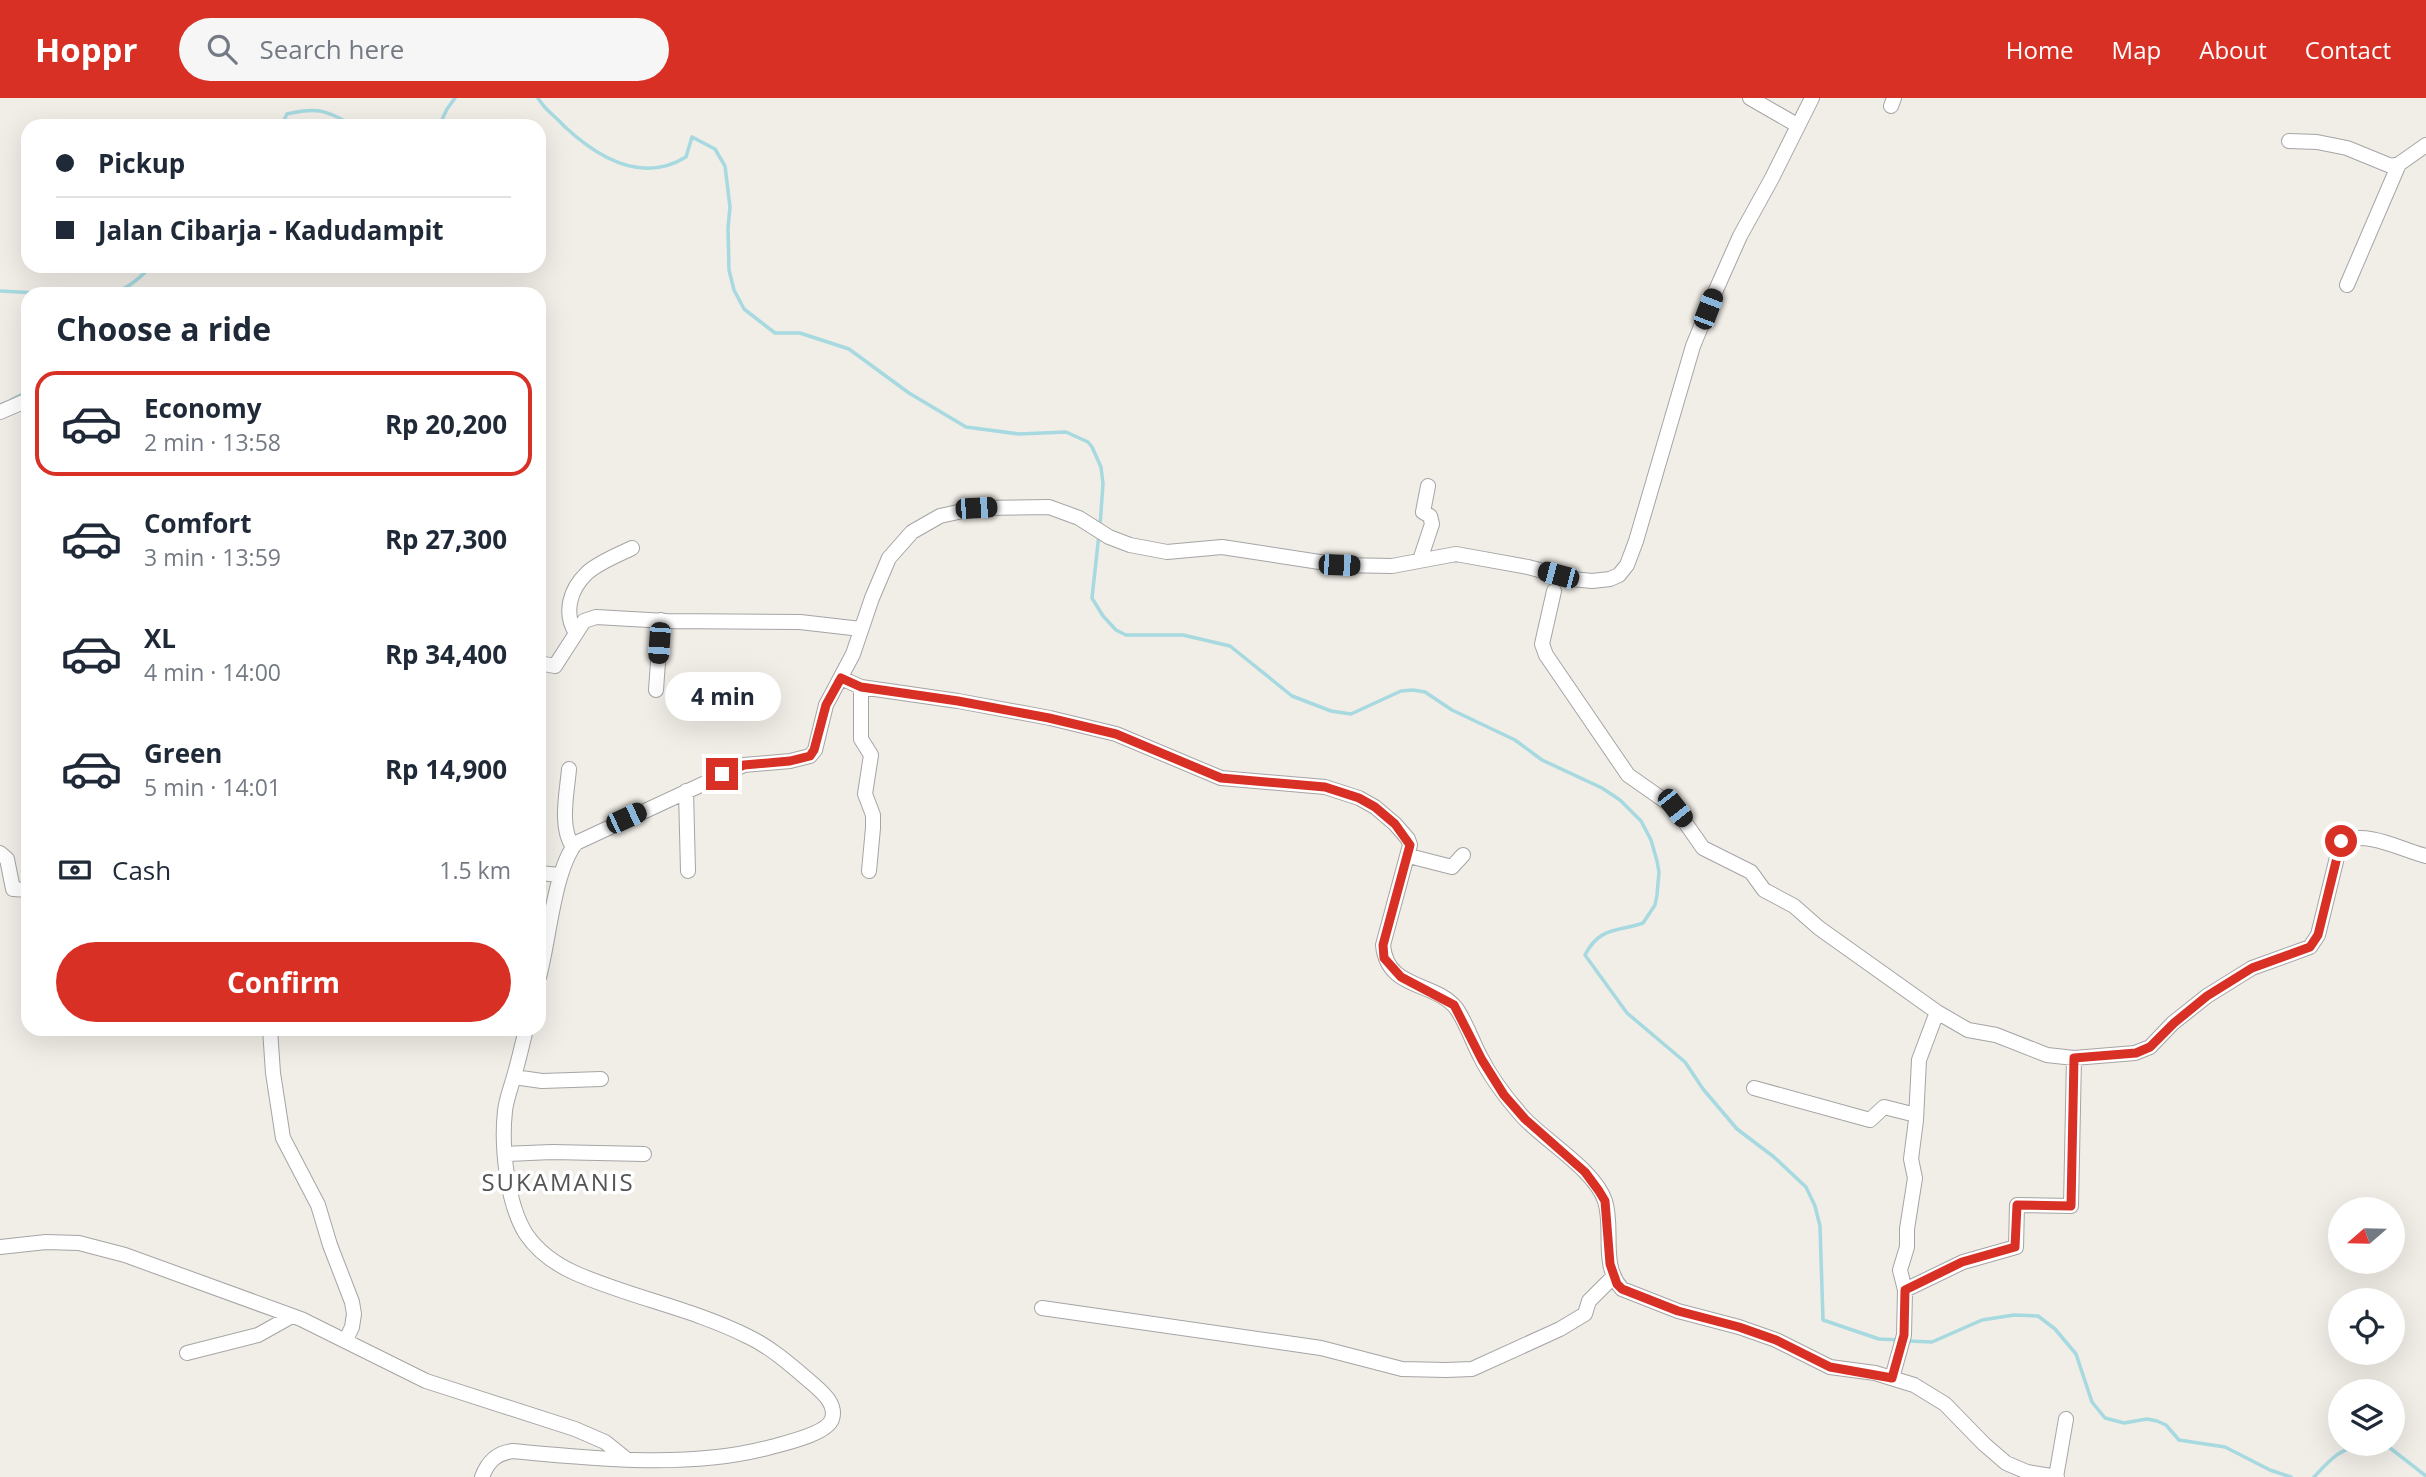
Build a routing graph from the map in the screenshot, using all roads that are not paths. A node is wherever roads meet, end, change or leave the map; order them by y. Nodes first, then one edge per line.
1 (1750, 98) edge
2 (1812, 98) edge
3 (1797, 125) junction
4 (2289, 141) dead end
5 (2426, 145) edge
6 (2399, 164) junction
7 (2347, 285) dead end
8 (21, 403) edge
9 (0, 412) edge
10 (1429, 486) dead end
11 (632, 548) dead end
12 (1420, 560) junction
13 (1554, 591) dead end
14 (660, 620) junction
15 (861, 629) junction
16 (576, 633) junction
17 (546, 664) edge
18 (841, 678) junction
19 (861, 687) junction
20 (656, 690) dead end
21 (569, 769) dead end
22 (685, 791) junction
23 (573, 847) junction
24 (0, 853) edge
25 (1463, 855) dead end
26 (1409, 856) junction
27 (2426, 856) edge
28 (688, 871) dead end
29 (869, 871) dead end
30 (546, 874) edge
31 (560, 875) junction
32 (21, 890) edge
33 (546, 952) edge
34 (1937, 1012) junction
35 (271, 1036) edge
36 (524, 1036) edge
37 (2074, 1058) junction
38 (514, 1077) junction
39 (601, 1079) dead end
40 (1754, 1088) dead end
41 (1916, 1115) junction
42 (505, 1154) junction
43 (644, 1154) dead end
44 (0, 1247) edge
45 (1614, 1276) junction
46 (1905, 1290) junction
47 (1042, 1308) dead end
48 (292, 1316) junction
49 (346, 1340) junction
50 (187, 1353) dead end
51 (1892, 1378) junction
52 (2066, 1419) dead end
53 (625, 1458) junction
54 (482, 1477) edge
55 (2056, 1477) edge

1 - 3 street
2 - 3 street
3 - 12 street
4 - 6 street
5 - 6 street
6 - 7 street
8 - 9 street
10 - 12 street
11 - 16 street
12 - 15 street
13 - 34 street
14 - 15 street
14 - 16 street
14 - 20 street
15 - 18 street
16 - 17 street
18 - 19 street
18 - 22 street
19 - 26 street
19 - 29 street
21 - 23 street
22 - 23 street
22 - 28 street
23 - 31 street
24 - 32 street
25 - 26 street
26 - 45 street
27 - 37 street
30 - 31 street
31 - 33 street
34 - 37 street
34 - 41 street
35 - 49 street
36 - 38 street
37 - 46 street
38 - 39 street
38 - 42 street
40 - 41 street
41 - 46 street
42 - 43 street
42 - 53 street
44 - 48 street
45 - 47 street
45 - 51 street
46 - 51 street
48 - 49 street
48 - 50 street
49 - 53 street
51 - 55 street
52 - 55 street
53 - 54 street

